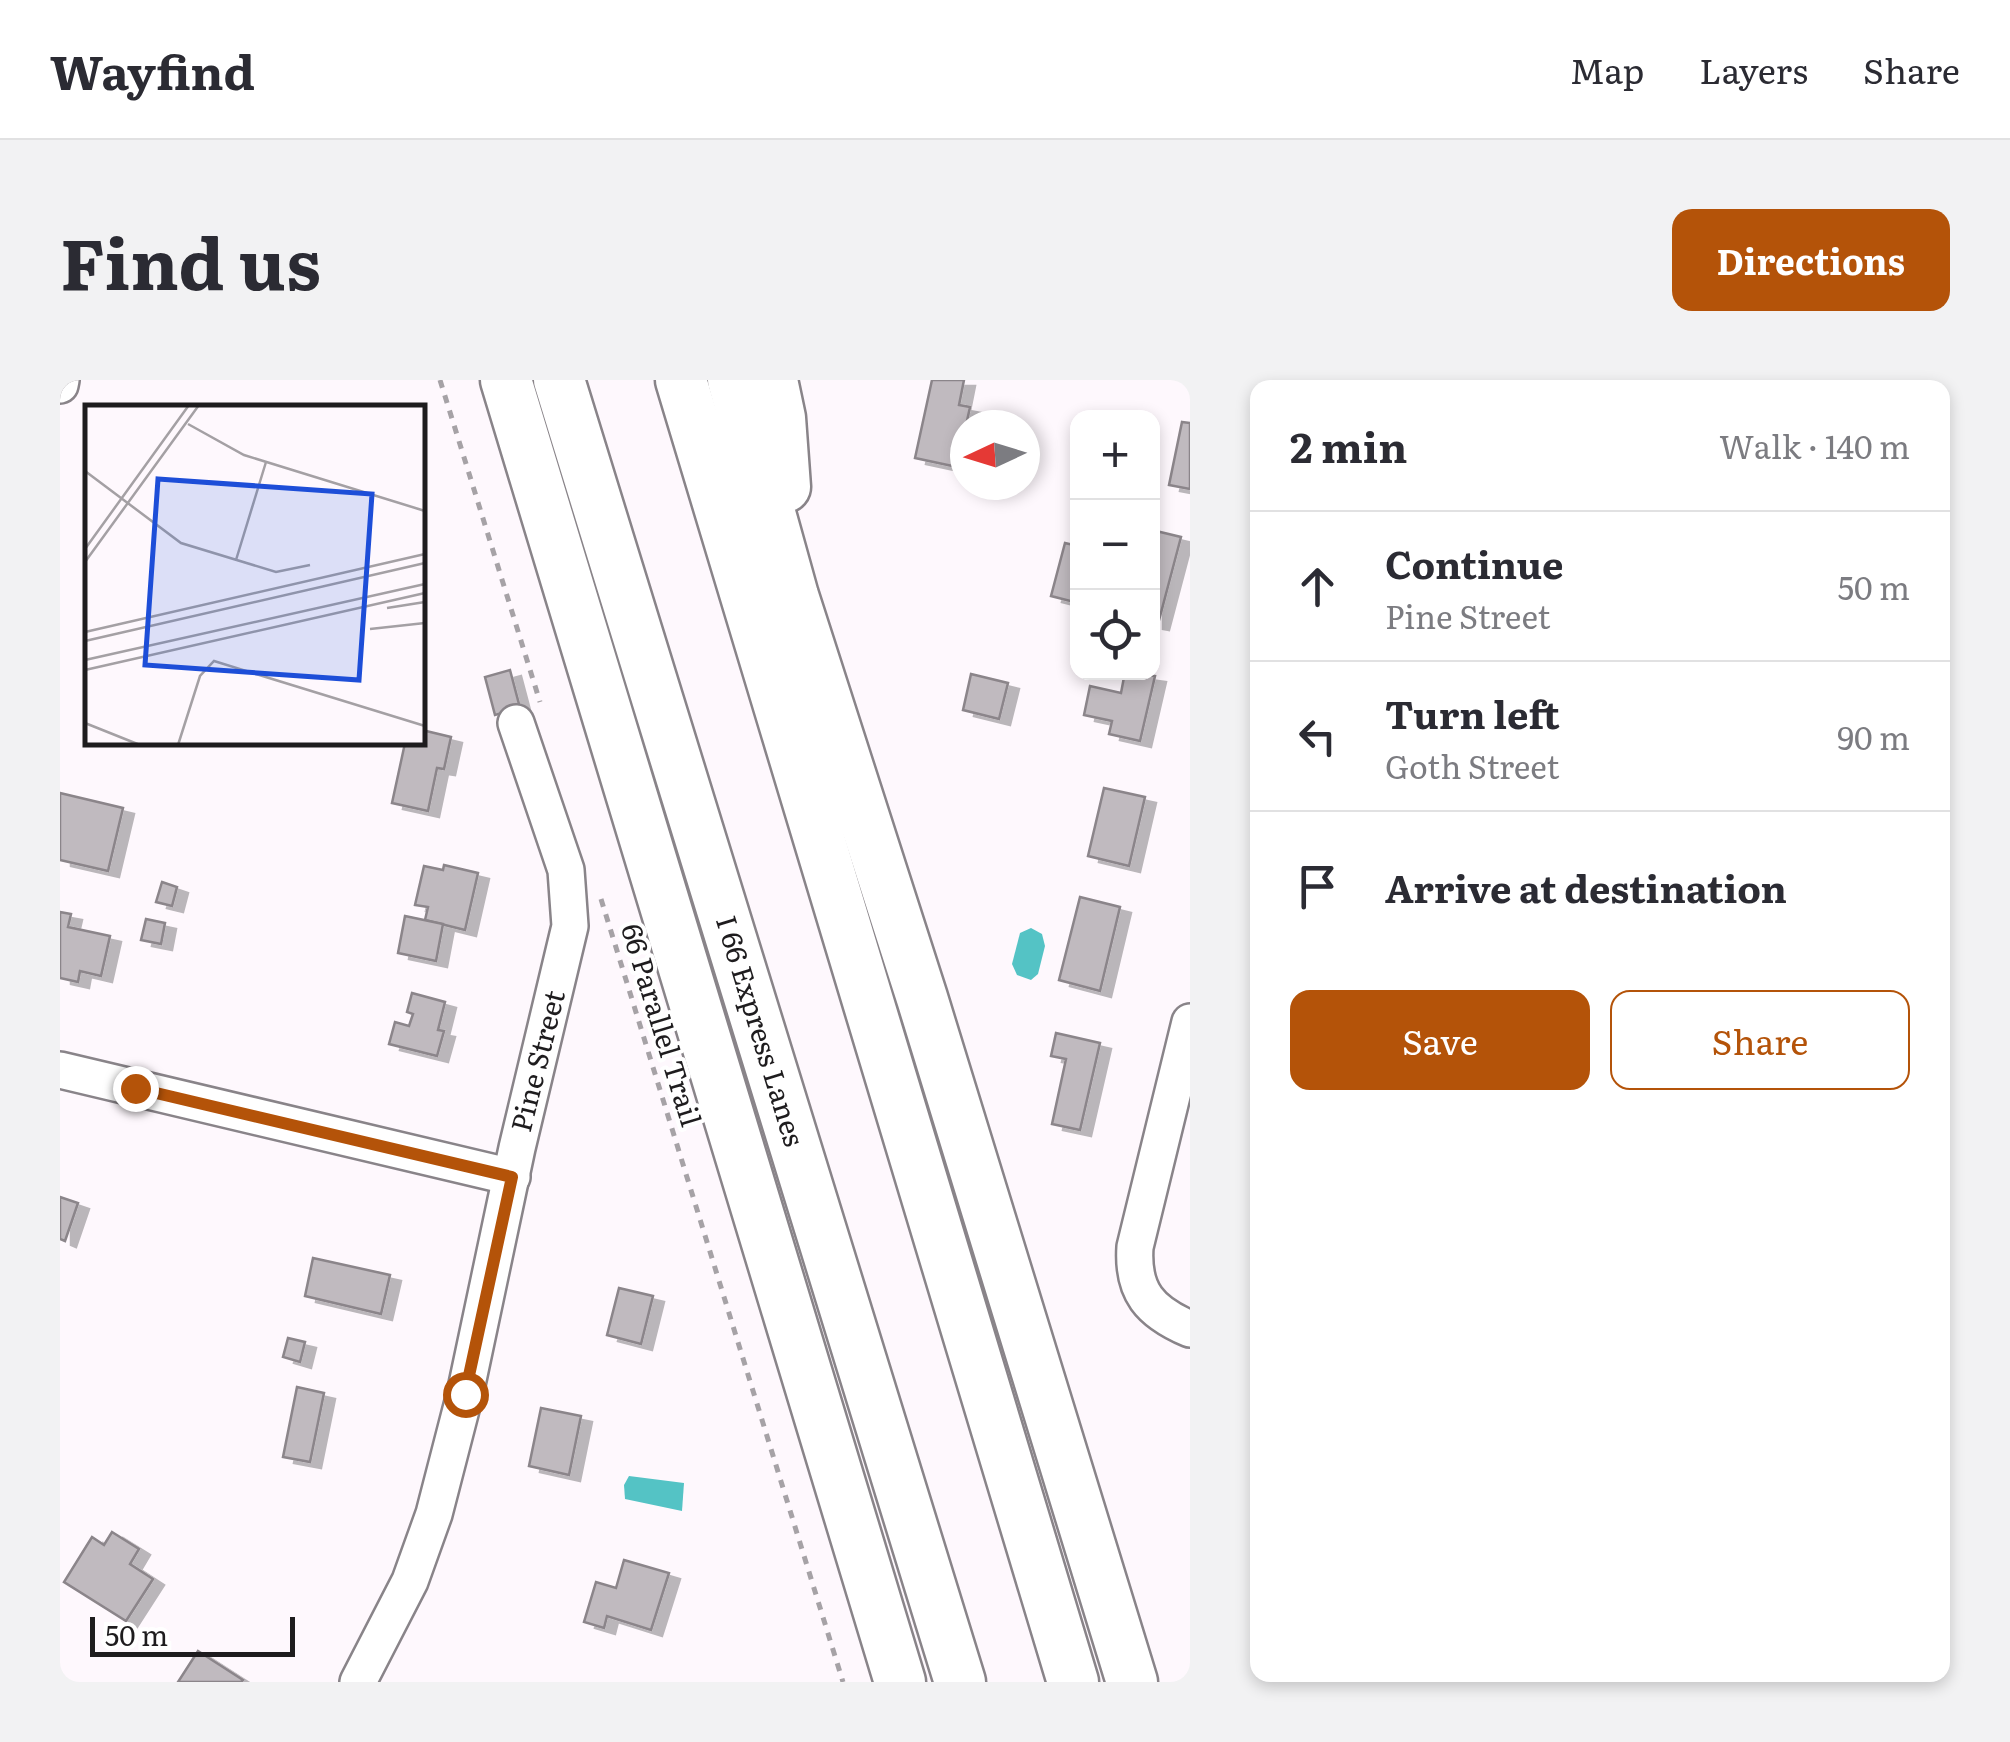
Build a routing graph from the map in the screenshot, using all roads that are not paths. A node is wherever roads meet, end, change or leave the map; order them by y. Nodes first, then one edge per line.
1 (506, 380) edge
2 (559, 380) edge
3 (681, 380) edge
4 (733, 380) edge
5 (772, 380) edge
6 (793, 596) junction
7 (529, 717) road end
8 (1190, 1022) edge
9 (60, 1070) edge
10 (512, 1177) junction
11 (1190, 1330) edge
12 (358, 1682) edge
13 (900, 1682) edge
14 (960, 1682) edge
15 (1073, 1682) edge
16 (1132, 1682) edge

1 - 13 highway
2 - 14 highway, I 66 Express Lanes
3 - 15 highway
4 - 6 highway
5 - 6 highway
6 - 16 highway
7 - 10 street, Pine Street
8 - 11 street
9 - 10 street
10 - 12 street, Pine Street

